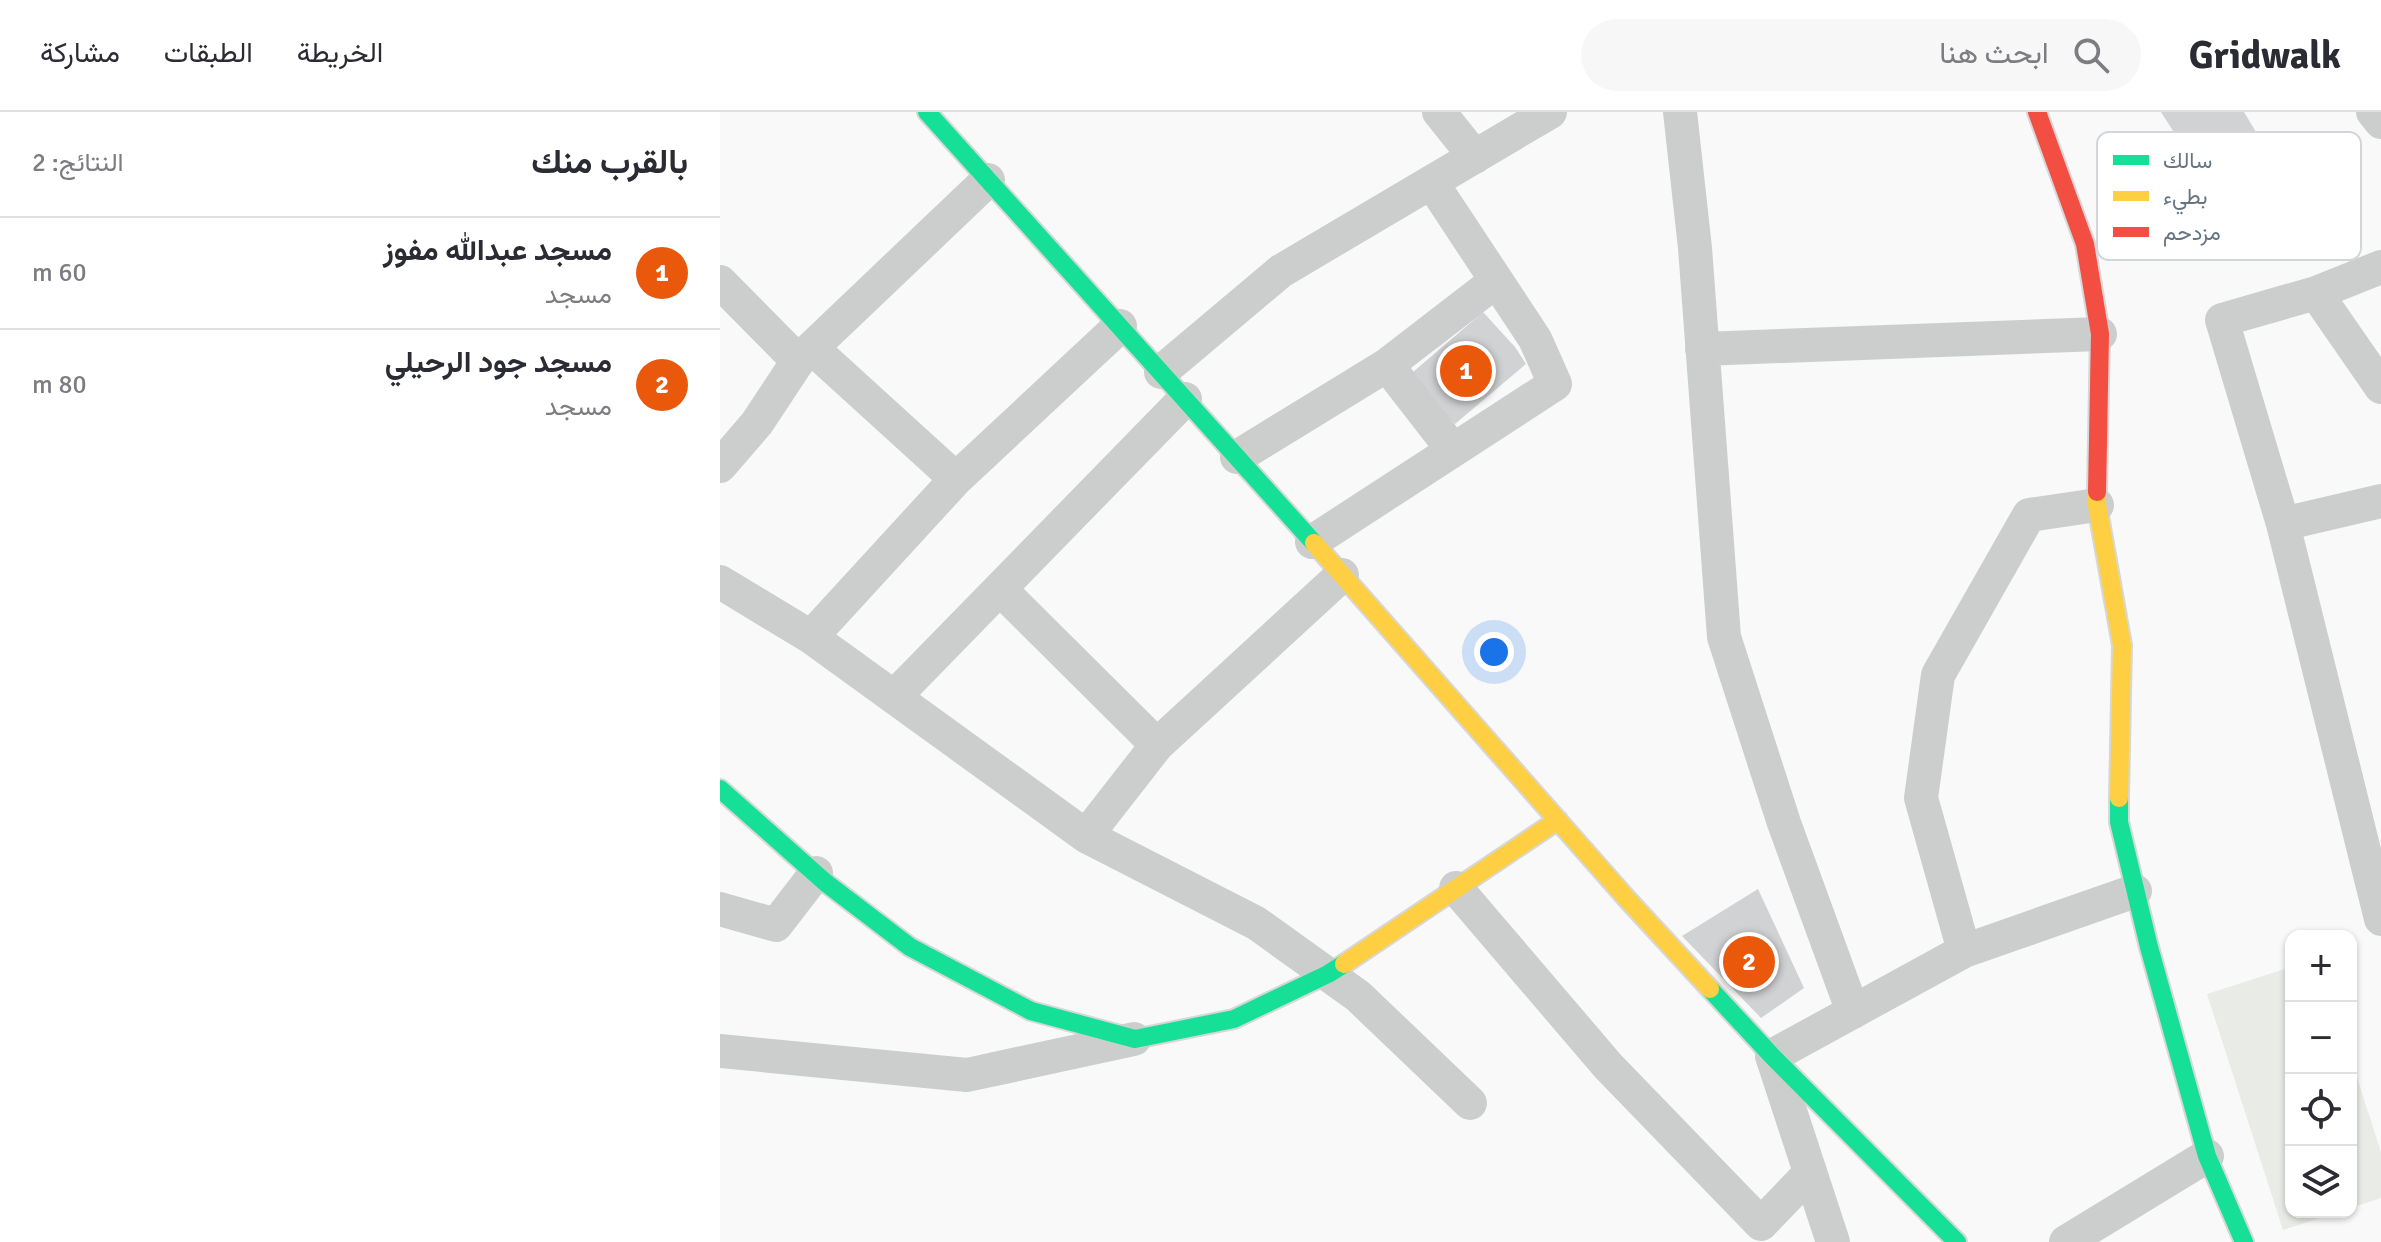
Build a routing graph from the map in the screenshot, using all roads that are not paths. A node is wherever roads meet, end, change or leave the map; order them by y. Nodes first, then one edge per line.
1 (927, 112) edge
2 (1439, 112) edge
3 (1550, 112) edge
4 (1680, 112) edge
5 (2037, 112) edge
6 (2373, 112) edge
7 (2381, 122) edge
8 (1475, 157) junction
9 (988, 180) junction
10 (1432, 183) junction
11 (2381, 267) edge
12 (1496, 281) junction
13 (720, 282) edge
14 (2316, 293) junction
15 (1120, 326) junction
16 (2100, 334) junction
17 (1702, 349) junction
18 (805, 355) junction
19 (1387, 365) junction
20 (1161, 372) junction
21 (2381, 387) edge
22 (1185, 399) junction
23 (1453, 450) junction
24 (1237, 457) junction
25 (720, 466) edge
26 (956, 479) junction
27 (2381, 501) edge
28 (2097, 505) junction
29 (2283, 524) junction
30 (1312, 542) junction
31 (1342, 575) junction
32 (720, 582) edge
33 (1000, 589) junction
34 (811, 637) junction
35 (894, 697) junction
36 (1157, 745) junction
37 (720, 789) edge
38 (1558, 820) junction
39 (1086, 836) junction
40 (816, 873) junction
41 (1456, 888) junction
42 (2135, 891) junction
43 (720, 909) edge
44 (2381, 919) edge
45 (1964, 951) junction
46 (1328, 974) junction
47 (1853, 1012) junction
48 (1135, 1039) junction
49 (720, 1051) edge
50 (1772, 1056) junction
51 (1470, 1103) dead end
52 (2207, 1156) junction
53 (1810, 1173) junction
54 (1833, 1242) edge
55 (1957, 1242) edge
56 (2066, 1242) edge
57 (2244, 1242) edge

1 - 9 street
2 - 8 street
3 - 8 street
4 - 17 street
5 - 16 street
6 - 7 street
8 - 10 street
9 - 15 street
9 - 18 street
10 - 12 street
10 - 20 street
11 - 14 street
12 - 19 street
12 - 23 street
13 - 18 street
14 - 21 street
14 - 29 street
15 - 20 street
15 - 26 street
16 - 17 street
16 - 28 street
17 - 47 street
18 - 25 street
18 - 26 street
19 - 23 street
19 - 24 street
20 - 22 street
22 - 24 street
22 - 33 street
23 - 30 street
24 - 30 street
26 - 34 street
27 - 29 street
28 - 42 street
28 - 45 street
29 - 44 street
30 - 31 street
31 - 36 street
31 - 38 street
32 - 34 street
33 - 35 street
33 - 36 street
34 - 35 street
35 - 39 street
36 - 39 street
37 - 40 street
38 - 41 street
38 - 50 street
39 - 46 street
40 - 43 street
40 - 48 street
41 - 46 street
41 - 53 street
42 - 45 street
42 - 52 street
45 - 47 street
46 - 48 street
46 - 51 street
47 - 50 street
48 - 49 street
50 - 53 street
50 - 55 street
52 - 56 street
52 - 57 street
53 - 54 street

